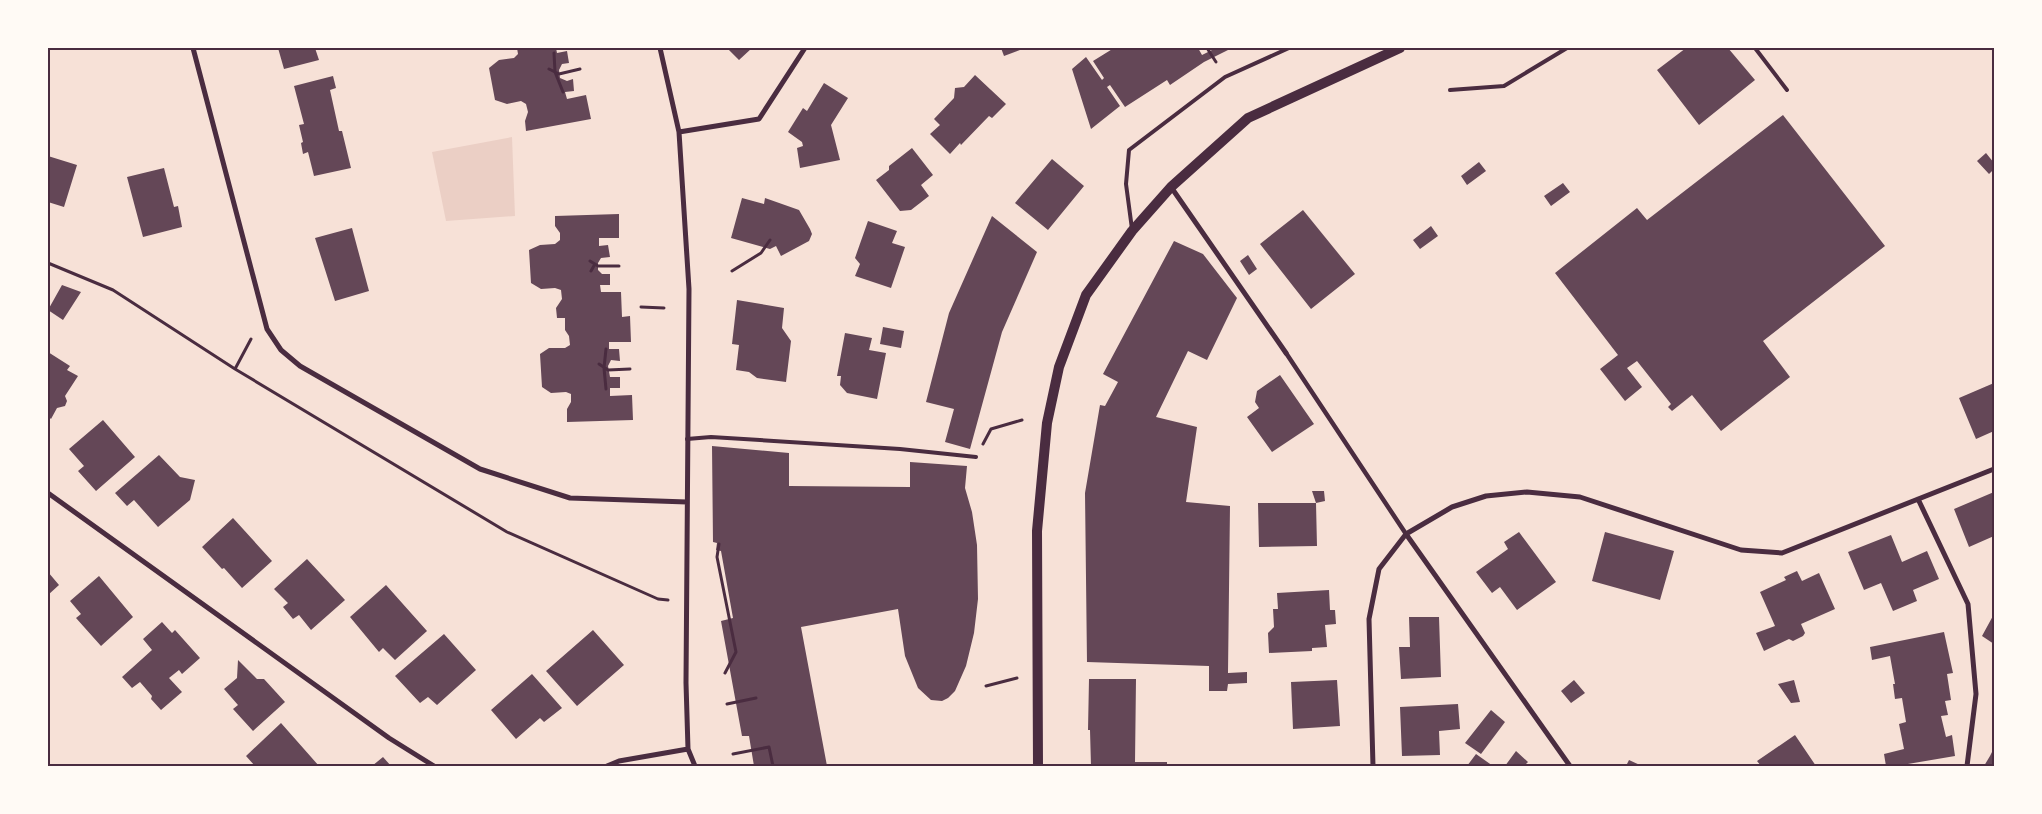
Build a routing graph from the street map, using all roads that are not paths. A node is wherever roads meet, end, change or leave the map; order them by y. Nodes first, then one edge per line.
1 (193, 48) edge
2 (660, 48) edge
3 (805, 48) edge
4 (1289, 48) edge
5 (1400, 48) edge
6 (1567, 48) edge
7 (1755, 48) edge
8 (1450, 90) dead end
9 (1787, 90) dead end
10 (680, 132) junction
11 (1171, 188) junction
12 (1132, 231) junction
13 (1286, 353) joint
14 (687, 439) junction
15 (976, 457) road end
16 (1994, 469) edge
17 (48, 493) edge
18 (1918, 499) junction
19 (687, 502) junction
20 (1406, 534) junction
21 (688, 749) junction
22 (434, 766) edge
23 (607, 766) edge
24 (694, 766) edge
25 (1038, 766) edge
26 (1373, 766) edge
27 (1570, 766) edge
28 (1967, 766) edge

1 - 19 street
2 - 10 street
3 - 10 street
4 - 12 lane
5 - 11 main road
6 - 8 lane
7 - 9 lane
10 - 14 street
11 - 12 main road
11 - 13 street
12 - 25 main road
13 - 20 street
14 - 15 lane
14 - 19 street
16 - 18 street
17 - 22 street
18 - 20 street
18 - 28 street
19 - 21 street
20 - 26 street
20 - 27 street
21 - 23 street
21 - 24 street

